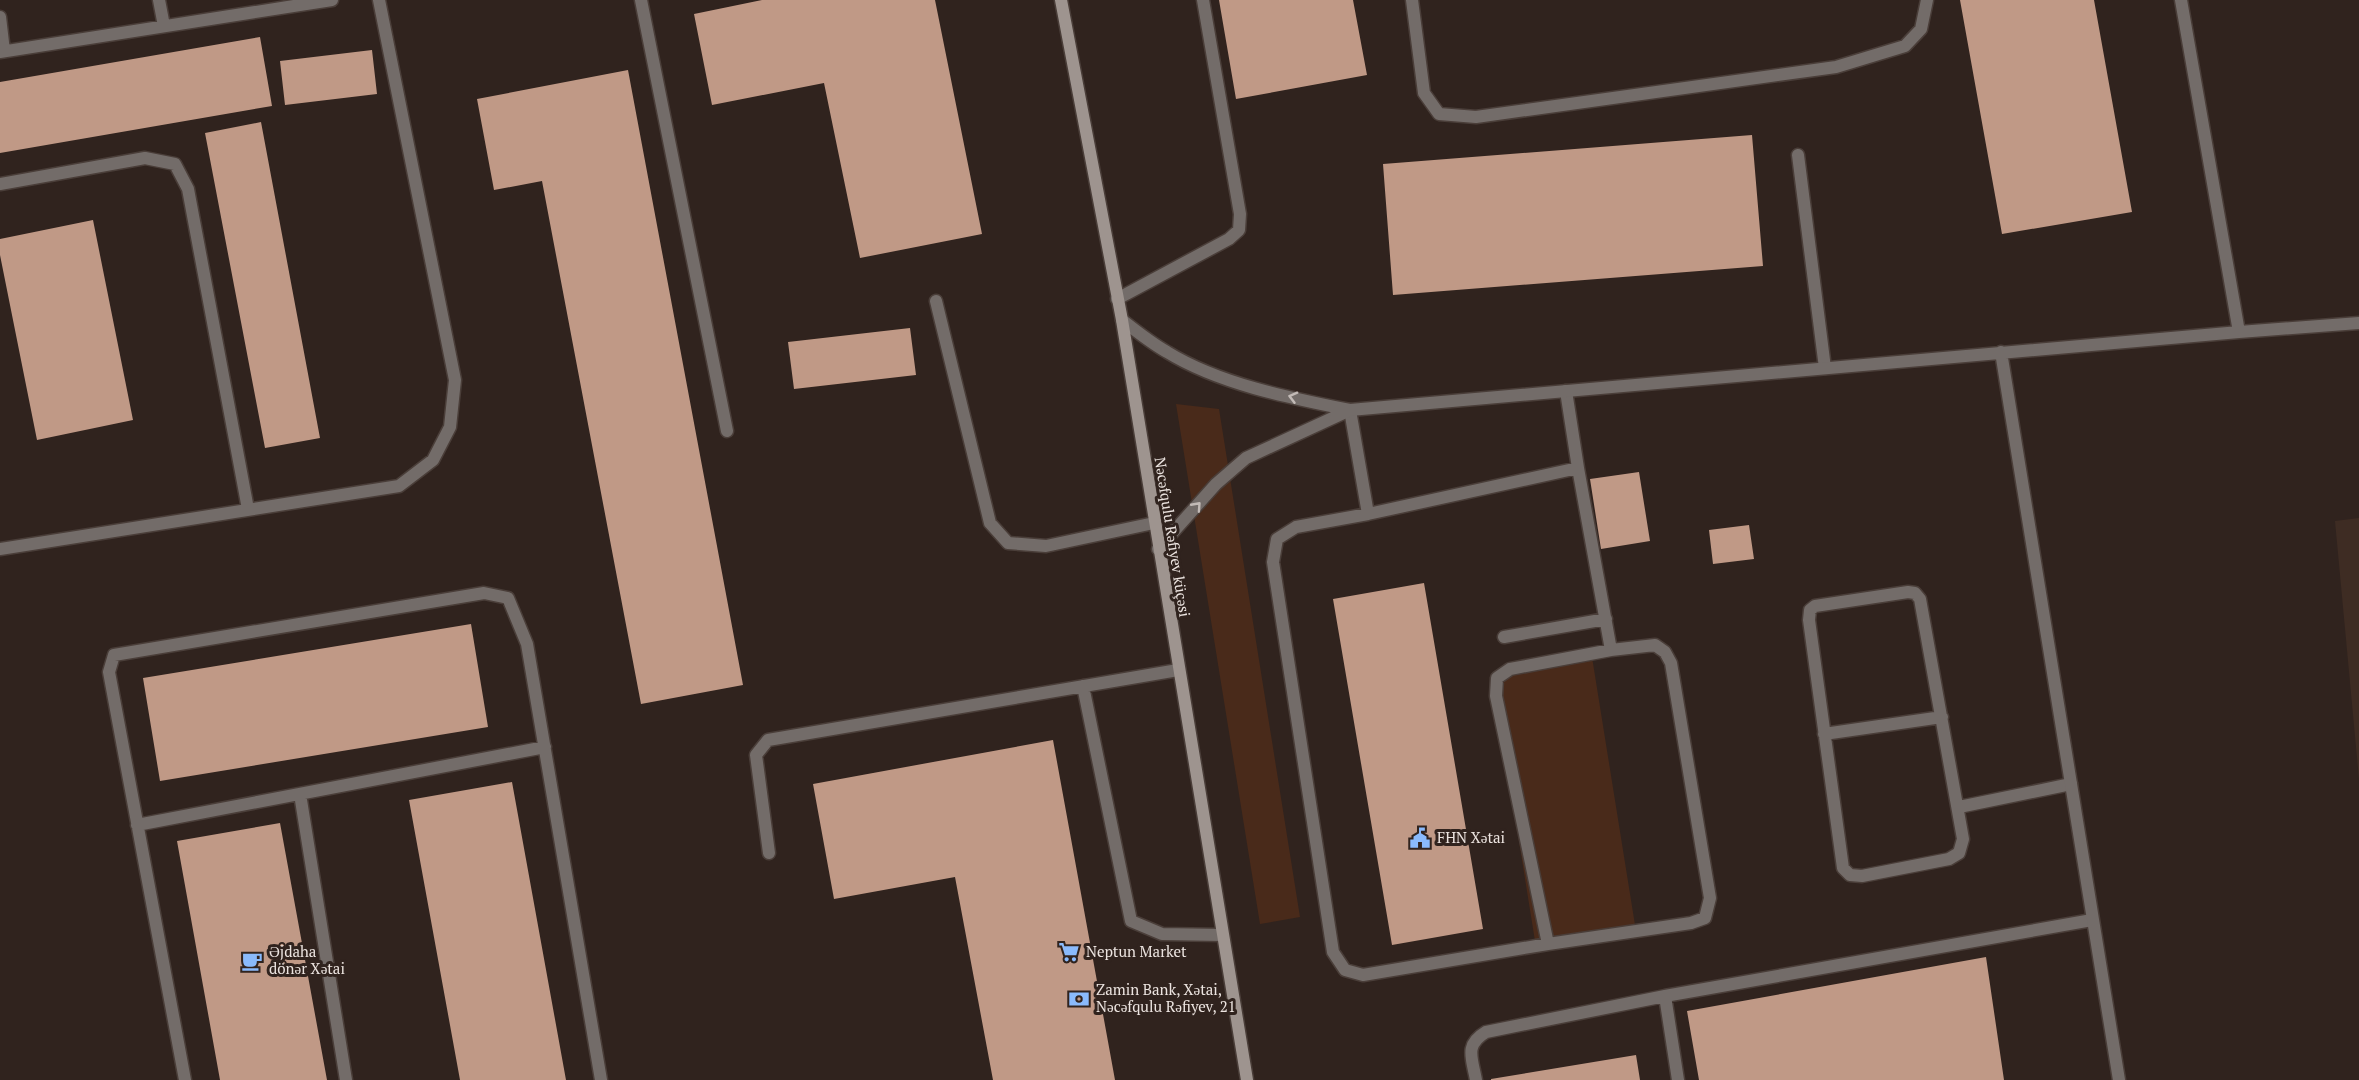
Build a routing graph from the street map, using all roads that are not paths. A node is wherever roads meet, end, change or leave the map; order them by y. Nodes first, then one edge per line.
1 (159, 0) edge
2 (332, 0) edge
3 (380, 0) edge
4 (641, 0) edge
5 (1061, 0) edge
6 (1203, 0) edge
7 (1412, 0) edge
8 (1927, 0) edge
9 (2181, 0) edge
10 (295, 3) edge
11 (0, 17) edge
12 (164, 26) junction
13 (2, 51) edge
14 (1798, 154) dead end
15 (0, 184) edge
16 (1117, 299) junction
17 (936, 301) dead end
18 (1122, 320) junction
19 (2359, 323) edge
20 (2239, 332) junction
21 (2001, 352) junction
22 (1825, 368) junction
23 (1566, 391) junction
24 (1350, 410) junction
25 (727, 431) dead end
26 (1578, 468) junction
27 (248, 509) junction
28 (1368, 514) junction
29 (1154, 523) junction
30 (0, 549) edge
31 (1158, 549) junction
32 (1606, 620) junction
33 (1504, 637) dead end
34 (1611, 650) junction
35 (1178, 670) junction
36 (1083, 686) junction
37 (1942, 717) junction
38 (1824, 734) junction
39 (545, 747) junction
40 (2071, 784) junction
41 (300, 794) junction
42 (1959, 807) junction
43 (137, 825) junction
44 (769, 853) dead end
45 (2092, 920) junction
46 (1222, 935) junction
47 (1548, 944) junction
48 (1665, 996) junction
49 (185, 1080) edge
50 (346, 1080) edge
51 (601, 1080) edge
52 (1247, 1080) edge
53 (1476, 1080) edge
54 (1678, 1080) edge
55 (2119, 1080) edge

1 - 12 street
2 - 10 street
3 - 27 street
4 - 25 street
5 - 16 main road, Nəcəfqulu Rəfiyev küçəsi
6 - 16 street
7 - 8 street
9 - 20 street
10 - 12 street
11 - 13 street
12 - 13 street
14 - 22 street
15 - 27 street
16 - 18 main road, Nəcəfqulu Rəfiyev küçəsi
17 - 29 street
24 -> 18 street
18 - 29 main road, Nəcəfqulu Rəfiyev küçəsi
19 - 20 street
20 - 21 street
21 - 22 street
21 - 40 street
22 - 23 street
23 - 24 street
23 - 26 street
24 - 28 street
31 -> 24 street
26 - 28 street
26 - 32 street
27 - 30 street
28 - 47 street
29 - 31 main road, Nəcəfqulu Rəfiyev küçəsi
31 - 35 main road, Nəcəfqulu Rəfiyev küçəsi
32 - 33 street
32 - 34 street
34 - 47 street
34 - 47 street
35 - 36 street
35 - 46 main road, Nəcəfqulu Rəfiyev küçəsi
36 - 44 street
36 - 46 street
37 - 38 street
37 - 38 street
37 - 42 street
38 - 42 street
39 - 41 street
39 - 43 street
39 - 51 street
40 - 42 street
40 - 45 street
41 - 43 street
41 - 50 street
43 - 49 street
45 - 48 street
45 - 55 street
46 - 52 main road, Nəcəfqulu Rəfiyev küçəsi
48 - 53 street
48 - 54 street

